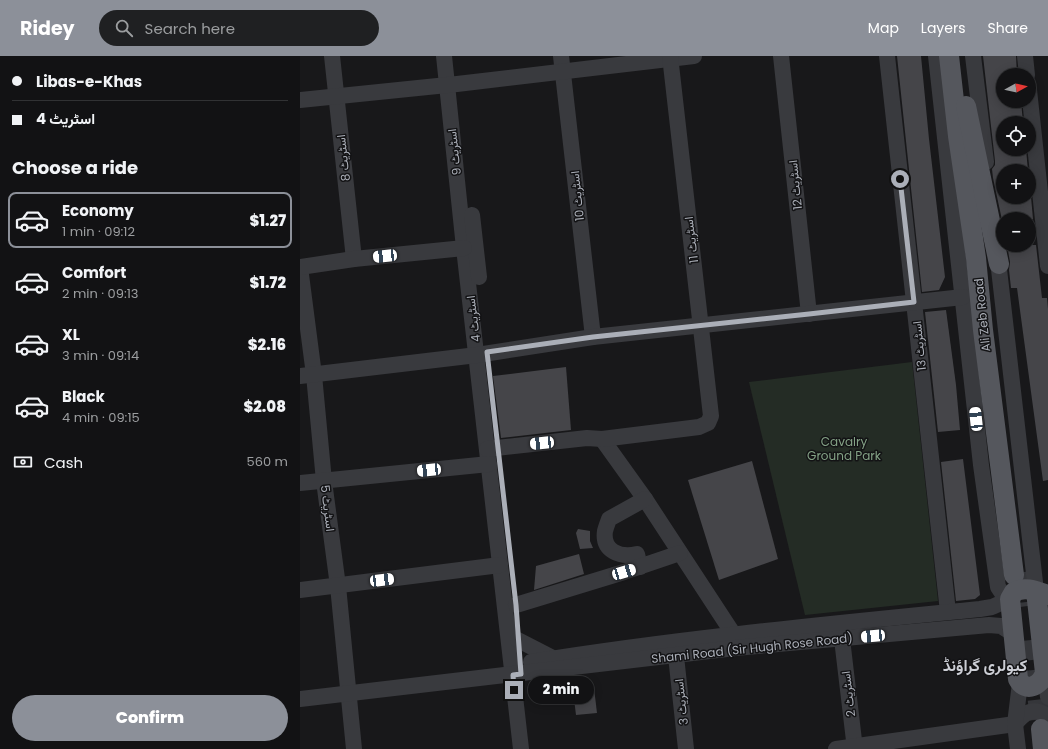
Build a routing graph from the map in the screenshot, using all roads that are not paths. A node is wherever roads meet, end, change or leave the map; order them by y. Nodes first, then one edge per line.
1 (332, 56) edge
2 (444, 56) edge
3 (454, 56) edge
4 (694, 56) edge
5 (781, 56) edge
6 (887, 56) edge
7 (936, 56) edge
8 (949, 56) edge
9 (961, 56) edge
10 (973, 56) edge
11 (1025, 56) edge
12 (670, 58) edge
13 (562, 64) edge
14 (1026, 68) edge
15 (452, 84) junction
16 (336, 95) junction
17 (300, 100) edge
18 (966, 106) junction
19 (1031, 108) edge
20 (982, 127) junction
21 (951, 136) junction
22 (982, 183) junction
23 (464, 248) junction
24 (354, 259) junction
25 (991, 260) junction
26 (1048, 266) edge
27 (300, 267) edge
28 (963, 297) junction
29 (914, 302) junction
30 (809, 314) junction
31 (701, 325) junction
32 (593, 337) junction
33 (482, 354) junction
34 (307, 375) edge
35 (602, 439) junction
36 (491, 453) junction
37 (324, 481) junction
38 (300, 483) edge
39 (644, 499) junction
40 (680, 553) junction
41 (500, 565) junction
42 (640, 567) junction
43 (338, 586) junction
44 (300, 590) edge
45 (1042, 593) edge
46 (1010, 599) junction
47 (516, 605) junction
48 (948, 612) junction
49 (1012, 633) junction
50 (842, 639) junction
51 (518, 640) junction
52 (734, 642) junction
53 (676, 656) junction
54 (553, 658) junction
55 (1046, 660) edge
56 (517, 669) junction
57 (1020, 683) junction
58 (348, 693) junction
59 (1048, 697) edge
60 (300, 699) edge
61 (1034, 730) edge
62 (854, 748) edge
63 (354, 749) edge
64 (520, 749) edge
65 (686, 749) edge
66 (836, 749) edge
67 (1018, 749) edge
68 (1043, 749) edge

1 - 16 street, اسٹریٹ 8
2 - 15 street, اسٹریٹ 9
3 - 15 street
4 - 12 street
5 - 30 street, اسٹریٹ 12
6 - 29 street, اسٹریٹ 13
7 - 21 street
8 - 21 main road, Ali Zeb Road
9 - 18 main road, Ali Zeb Road
10 - 20 street
11 - 14 street
12 - 13 street
12 - 31 street, اسٹریٹ 11
13 - 15 street
13 - 32 street, اسٹریٹ 10
15 - 16 street
15 - 23 street, اسٹریٹ 9
15 - 33 street
16 - 17 street
16 - 24 street, اسٹریٹ 8
18 - 22 main road
18 - 25 main road, Ali Zeb Road
19 - 26 street
20 - 22 main road
20 - 25 street
21 - 25 main road, Ali Zeb Road
21 - 28 street
22 - 25 main road
23 - 24 street
23 - 33 street, اسٹریٹ 4
24 - 27 street
25 - 45 street
27 - 34 street, اسٹریٹ 5
28 - 29 street
28 - 46 street
29 - 30 street
29 - 48 street, اسٹریٹ 13
30 - 31 street
31 - 32 street
31 - 35 street, اسٹریٹ 11
32 - 33 street
33 - 34 street
33 - 36 street
34 - 37 street, اسٹریٹ 5
35 - 36 street
35 - 39 street
36 - 37 street
36 - 41 street
36 - 47 street
37 - 38 street
37 - 43 street, اسٹریٹ 5
39 - 40 street
39 - 42 street
40 - 42 street
40 - 52 street
41 - 43 street
41 - 56 street
42 - 47 street
43 - 44 street
43 - 58 street, اسٹریٹ 5
45 - 46 main road
45 - 55 main road
46 - 48 street, Shami Road (Sir Hugh Rose Road)
46 - 49 main road
47 - 51 street
48 - 52 street, Shami Road (Sir Hugh Rose Road)
49 - 50 street, Shami Road (Sir Hugh Rose Road)
49 - 57 main road
50 - 52 street, Shami Road (Sir Hugh Rose Road)
50 - 62 street, اسٹریٹ 2
51 - 54 street
51 - 56 street
52 - 53 street, Shami Road (Sir Hugh Rose Road)
52 - 54 street, Shami Road (Sir Hugh Rose Road)
53 - 56 street, Shami Road (Sir Hugh Rose Road)
53 - 65 street, اسٹریٹ 3
54 - 56 street, Shami Road (Sir Hugh Rose Road)
55 - 57 main road
55 - 59 street
56 - 58 street
56 - 64 street
57 - 61 street
58 - 60 street
58 - 63 street, اسٹریٹ 5
61 - 62 street
61 - 67 street
61 - 68 main road
62 - 66 street

